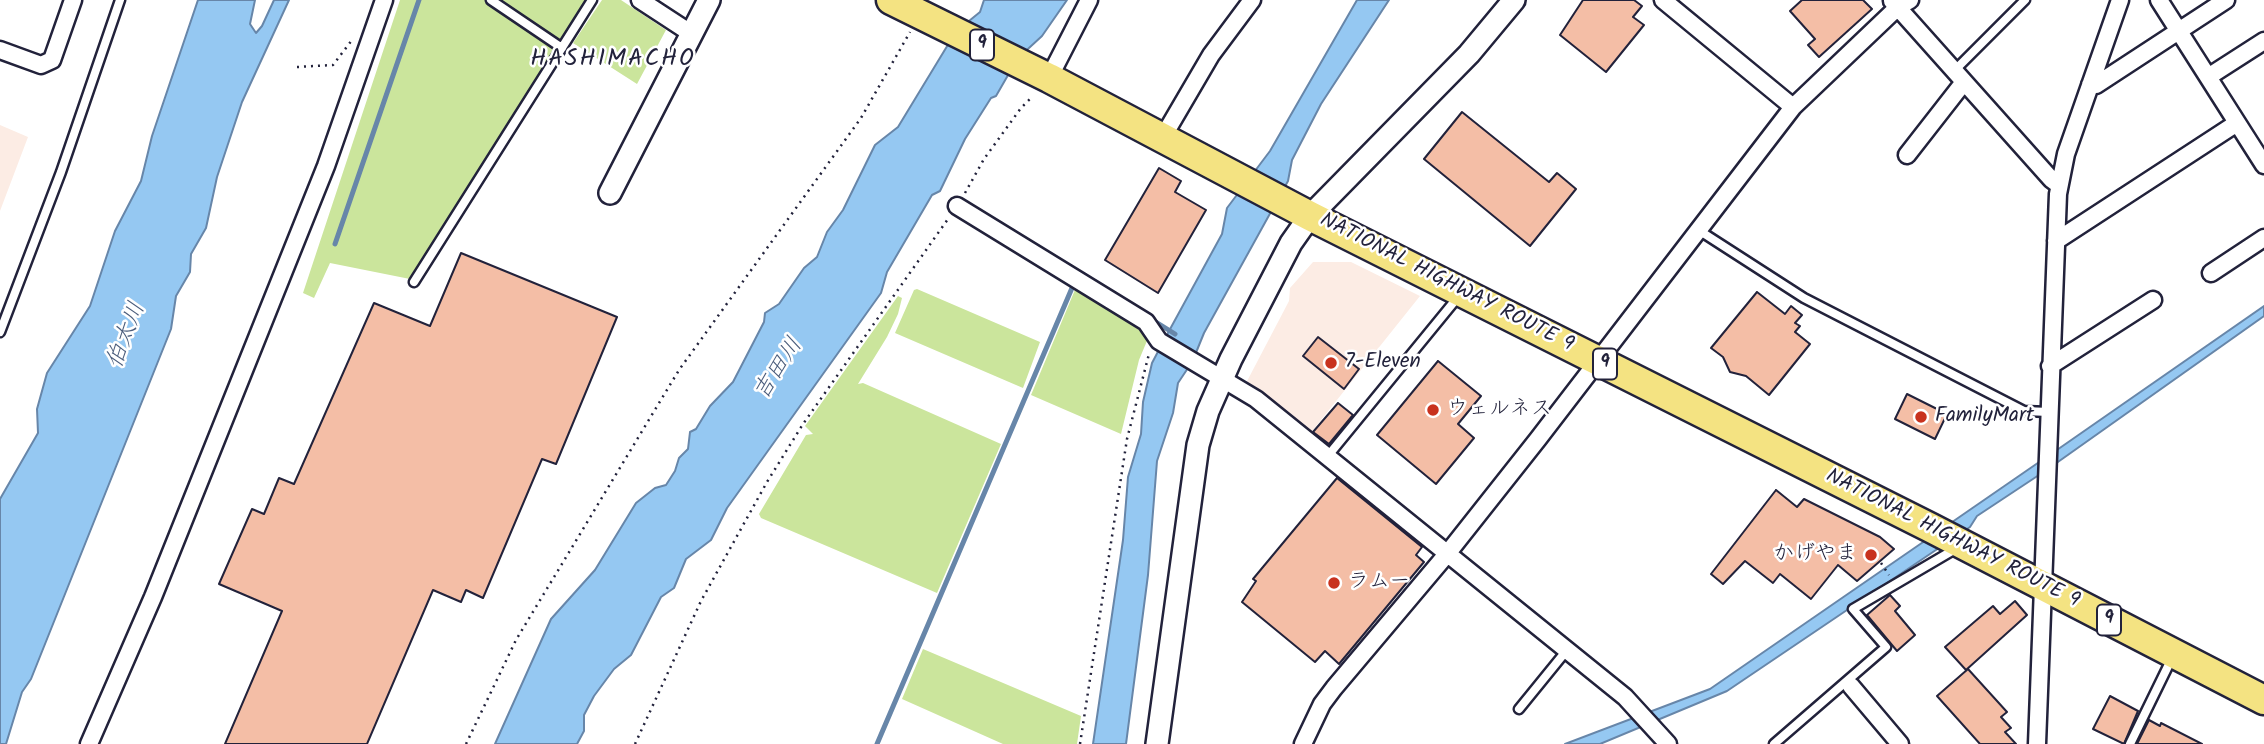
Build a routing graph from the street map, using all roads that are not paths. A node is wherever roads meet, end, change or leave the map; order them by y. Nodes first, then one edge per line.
1 (73, 0) edge
2 (120, 0) edge
3 (384, 0) edge
4 (491, 0) edge
5 (592, 0) edge
6 (640, 0) edge
7 (709, 0) edge
8 (891, 0) edge
9 (1089, 0) edge
10 (1252, 0) edge
11 (1514, 0) edge
12 (1663, 0) edge
13 (2025, 0) edge
14 (2120, 0) edge
15 (2159, 0) edge
16 (2226, 0) edge
17 (1900, 2) edge
18 (927, 11) edge
19 (2179, 31) junction
20 (692, 34) junction
21 (2264, 41) edge
22 (562, 48) junction
23 (0, 50) edge
24 (1043, 75) junction
25 (1959, 76) junction
26 (2208, 77) junction
27 (2090, 85) junction
28 (1793, 107) junction
29 (2237, 123) junction
30 (1163, 137) junction
31 (1907, 155) dead end
32 (2264, 164) edge
33 (2059, 185) junction
34 (610, 193) dead end
35 (957, 206) road end
36 (1310, 216) junction
37 (1700, 231) junction
38 (2264, 238) edge
39 (2056, 241) junction
40 (2211, 273) dead end
41 (414, 282) dead end
42 (1462, 292) junction
43 (2153, 300) dead end
44 (0, 332) edge
45 (1599, 361) junction
46 (2050, 366) junction
47 (1222, 378) junction
48 (2049, 412) junction
49 (1327, 457) junction
50 (1949, 538) junction
51 (1447, 554) junction
52 (2044, 588) junction
53 (1567, 650) junction
54 (2175, 653) junction
55 (1850, 686) dead end
56 (2264, 700) edge
57 (1519, 709) dead end
58 (89, 744) edge
59 (1157, 744) edge
60 (1303, 744) edge
61 (1668, 744) edge
62 (1774, 744) edge
63 (1900, 744) edge
64 (2037, 744) edge
65 (2130, 744) edge

1 - 23 street
2 - 44 lane
3 - 58 street
4 - 22 lane
5 - 22 lane
6 - 20 street
7 - 20 street
8 - 18 highway, NATIONAL HIGHWAY ROUTE 9 / 9
9 - 24 street
10 - 30 street
11 - 36 street
12 - 28 street
13 - 25 lane
14 - 27 street
15 - 19 street
16 - 19 street
17 - 25 street
17 - 28 street
18 - 24 highway, NATIONAL HIGHWAY ROUTE 9 / 9
19 - 26 street
19 - 27 street
20 - 34 street
21 - 26 street
22 - 41 lane
24 - 30 highway, NATIONAL HIGHWAY ROUTE 9 / 9
25 - 31 street
25 - 33 street
26 - 29 street
27 - 33 street
28 - 37 street
29 - 32 street
29 - 39 street
30 - 36 highway, NATIONAL HIGHWAY ROUTE 9 / 9
33 - 39 street
35 - 47 street
36 - 42 highway, NATIONAL HIGHWAY ROUTE 9 / 9
36 - 47 street
37 - 45 street
37 - 48 lane
38 - 40 street
39 - 46 street
42 - 45 highway, NATIONAL HIGHWAY ROUTE 9 / 9
42 - 49 lane
43 - 46 street
45 - 50 highway, NATIONAL HIGHWAY ROUTE 9 / 9
45 - 51 street
46 - 48 street
47 - 49 street
47 - 59 street
48 - 52 street
49 - 51 street
50 - 52 highway, NATIONAL HIGHWAY ROUTE 9 / 9
50 - 62 lane
51 - 53 street
51 - 60 street
52 - 54 highway, NATIONAL HIGHWAY ROUTE 9 / 9
52 - 64 street
53 - 57 lane
53 - 61 street
54 - 56 highway, NATIONAL HIGHWAY ROUTE 9 / 9
54 - 65 lane
55 - 63 street

